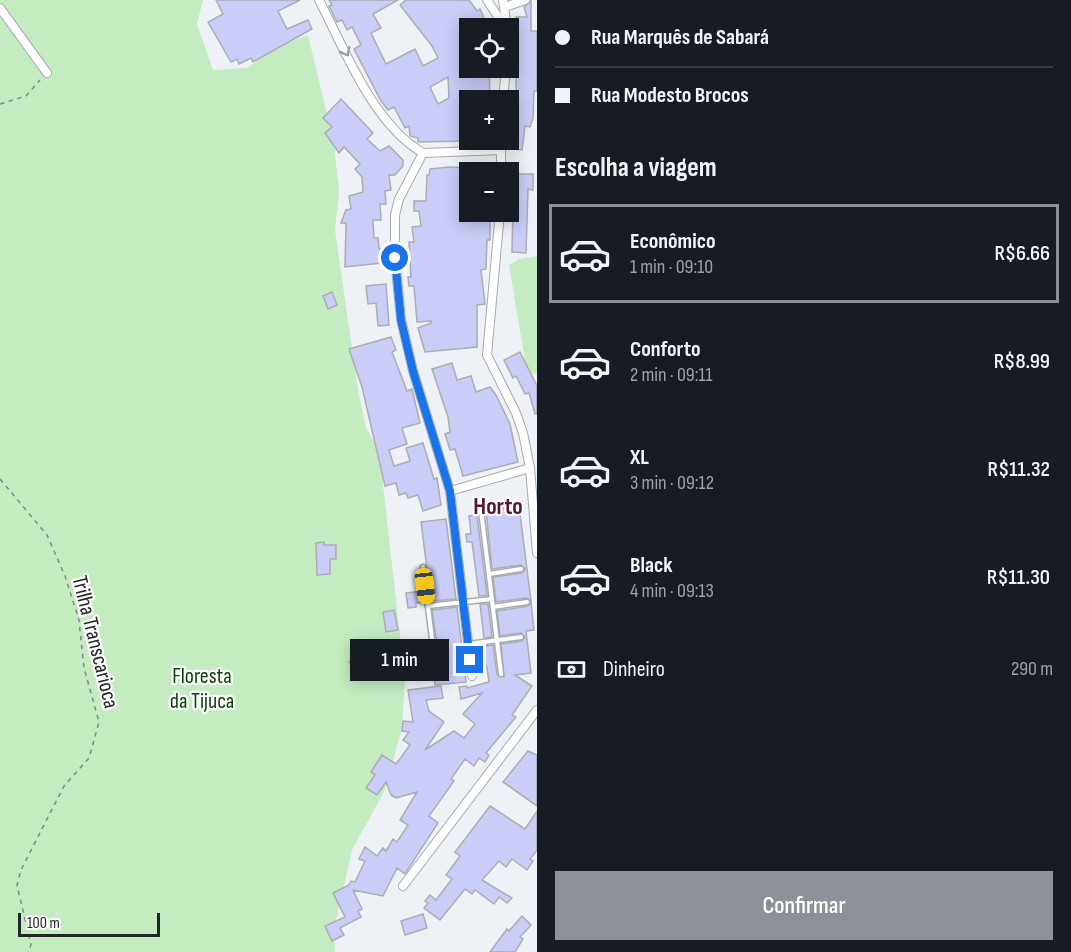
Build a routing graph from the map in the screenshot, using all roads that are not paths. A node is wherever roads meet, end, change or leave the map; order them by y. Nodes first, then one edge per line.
1 (319, 0) edge
2 (487, 0) edge
3 (525, 0) edge
4 (504, 3) edge
5 (0, 8) edge
6 (497, 18) edge
7 (506, 18) edge
8 (47, 73) road end
9 (501, 150) joint
10 (423, 153) junction
11 (501, 162) edge
12 (499, 222) edge
13 (530, 468) junction
14 (450, 491) junction
15 (481, 510) dead end
16 (537, 553) edge
17 (423, 567) dead end
18 (521, 569) dead end
19 (489, 574) junction
20 (492, 599) junction
21 (464, 602) junction
22 (527, 602) dead end
23 (428, 606) junction
24 (493, 607) junction
25 (521, 637) dead end
26 (432, 639) dead end
27 (496, 640) junction
28 (468, 644) junction
29 (501, 674) dead end
30 (472, 676) dead end
31 (537, 710) edge
32 (403, 886) dead end

1 -> 10 street
2 - 4 street
2 - 6 street
3 - 4 street
4 - 7 street
5 - 8 street
9 - 10 street
9 - 11 street
10 - 14 street
12 - 13 street
13 - 14 street
13 - 16 street
14 - 21 street
15 - 19 lane
17 - 23 lane
18 - 19 lane
19 - 20 lane
20 - 21 lane
20 - 24 lane
21 - 23 lane
21 - 28 street
22 - 24 lane
23 - 26 lane
24 - 27 lane
25 - 27 lane
27 - 28 lane
27 - 29 lane
28 - 30 street
31 - 32 street

